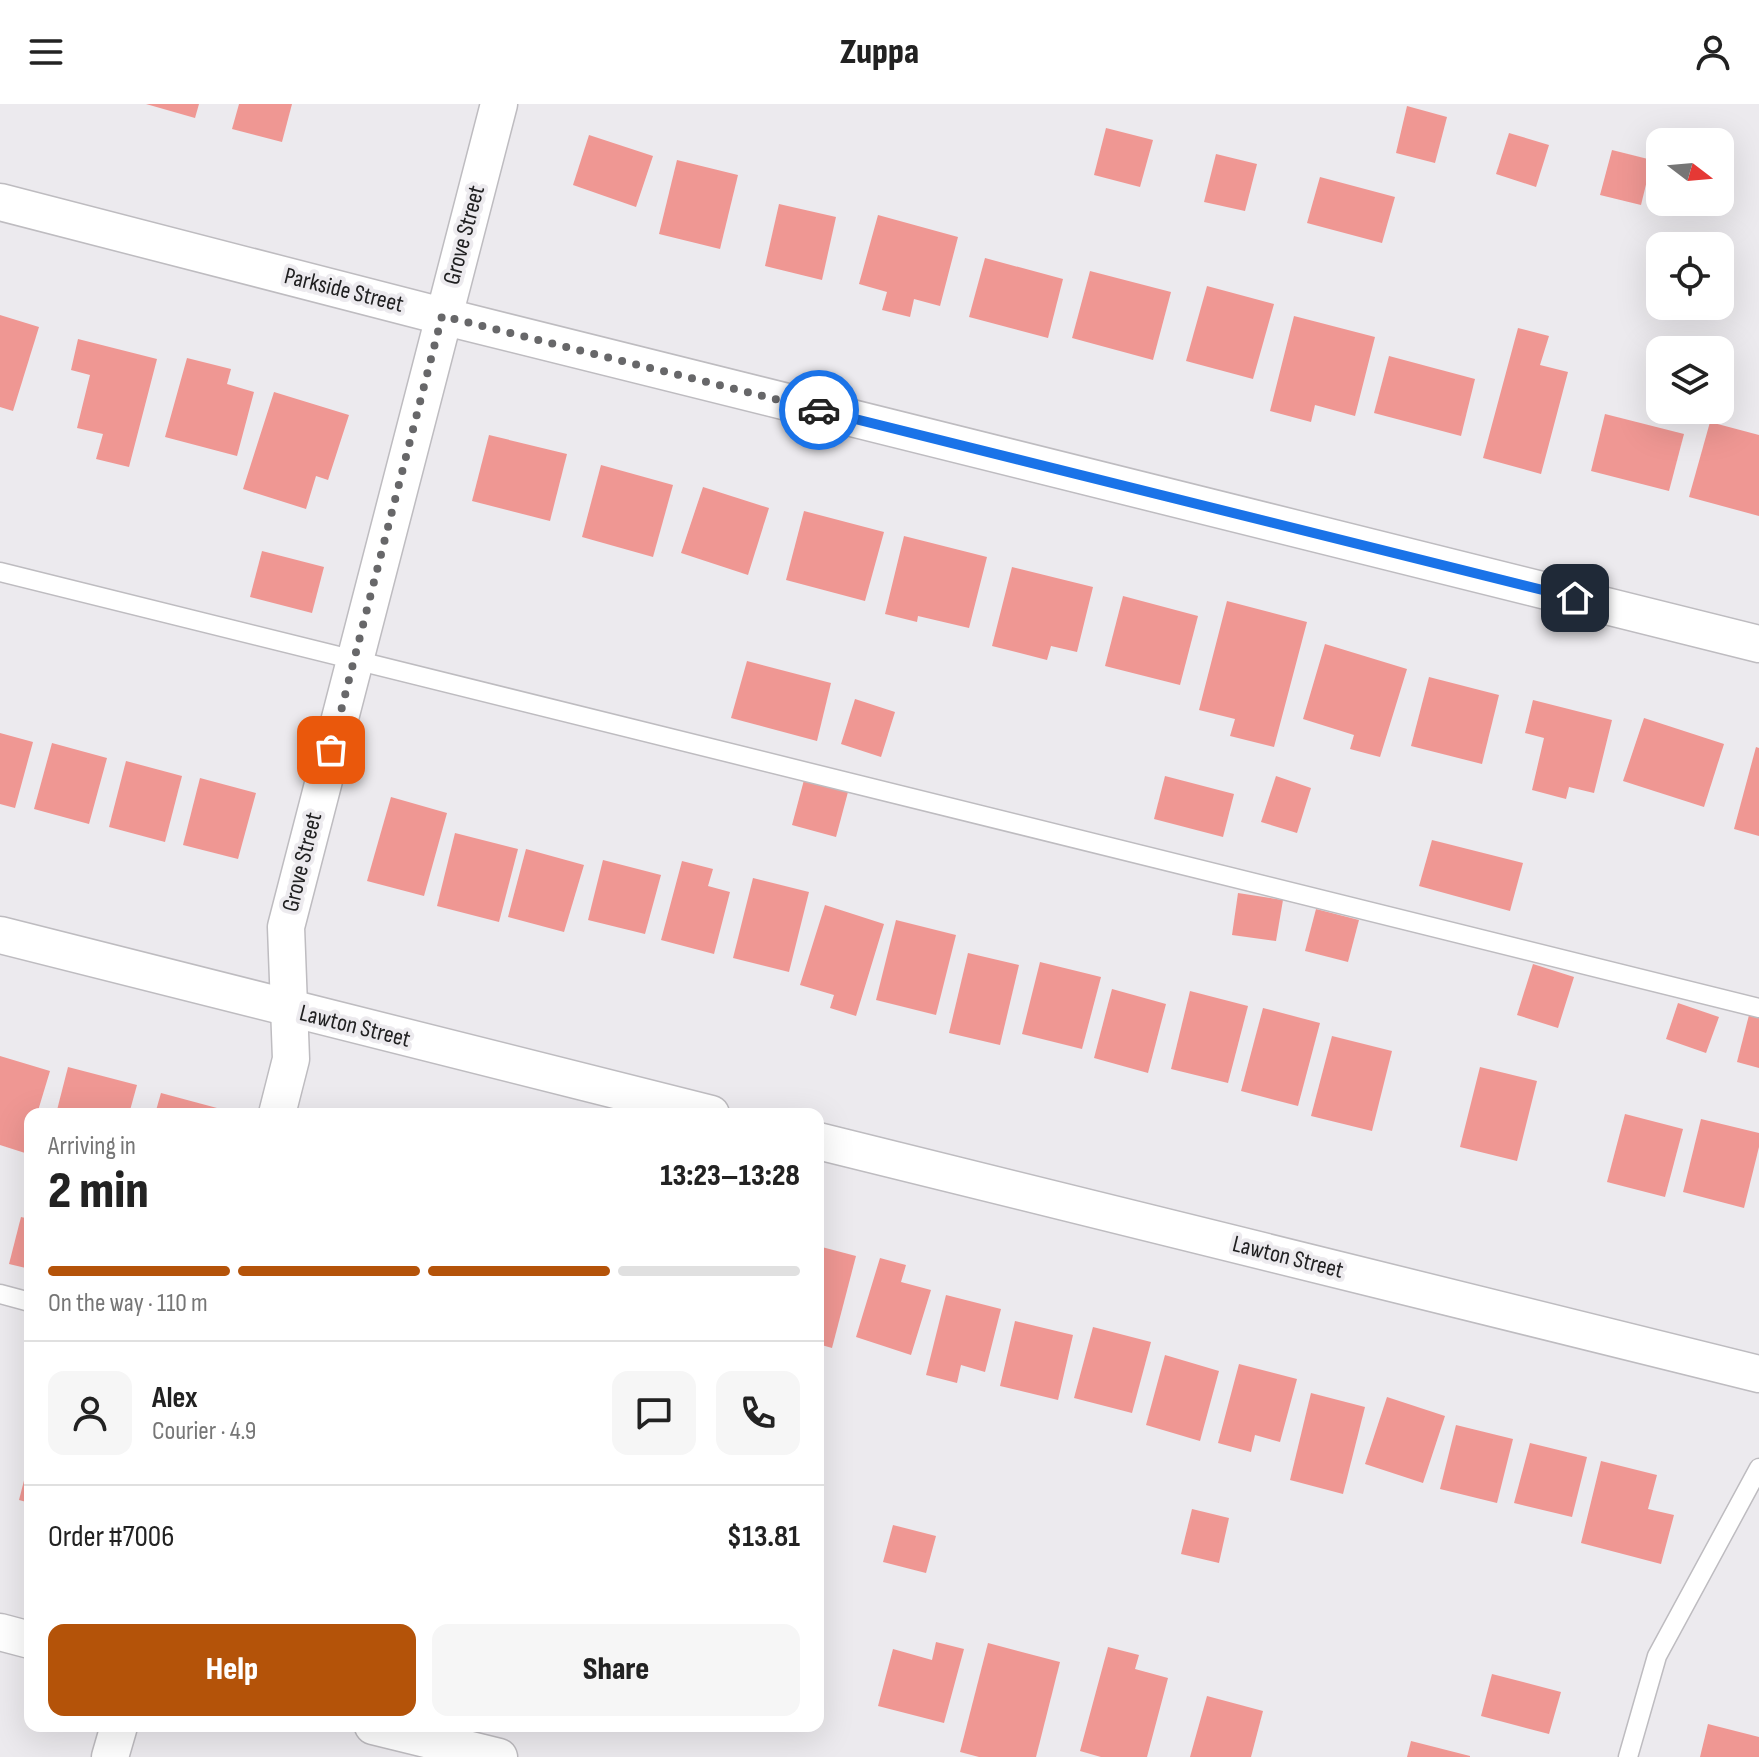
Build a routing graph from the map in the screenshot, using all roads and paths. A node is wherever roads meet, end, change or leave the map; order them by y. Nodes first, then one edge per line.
1 (499, 104) edge
2 (0, 202) edge
3 (442, 316) junction
4 (0, 572) edge
5 (1759, 644) edge
6 (354, 661) junction
7 (0, 935) edge
8 (1759, 1008) edge
9 (290, 1009) junction
10 (279, 1108) edge
11 (687, 1108) edge
12 (824, 1142) edge
13 (0, 1294) edge
14 (24, 1300) edge
15 (1759, 1374) edge
16 (1759, 1468) edge
17 (0, 1632) edge
18 (24, 1638) edge
19 (117, 1732) edge
20 (397, 1732) edge
21 (110, 1757) edge
22 (499, 1757) edge
23 (1628, 1757) edge

1 - 3 street, Grove Street
2 - 3 street, Parkside Street
3 - 5 street, Parkside Street
3 - 6 street, Grove Street
4 - 6 lane
6 - 8 lane
6 - 9 street, Grove Street
7 - 9 street, Lawton Street
9 - 10 street, Grove Street
9 - 11 street, Lawton Street
12 - 15 street, Lawton Street
13 - 14 lane
16 - 23 lane
17 - 18 street
19 - 21 street
20 - 22 street

